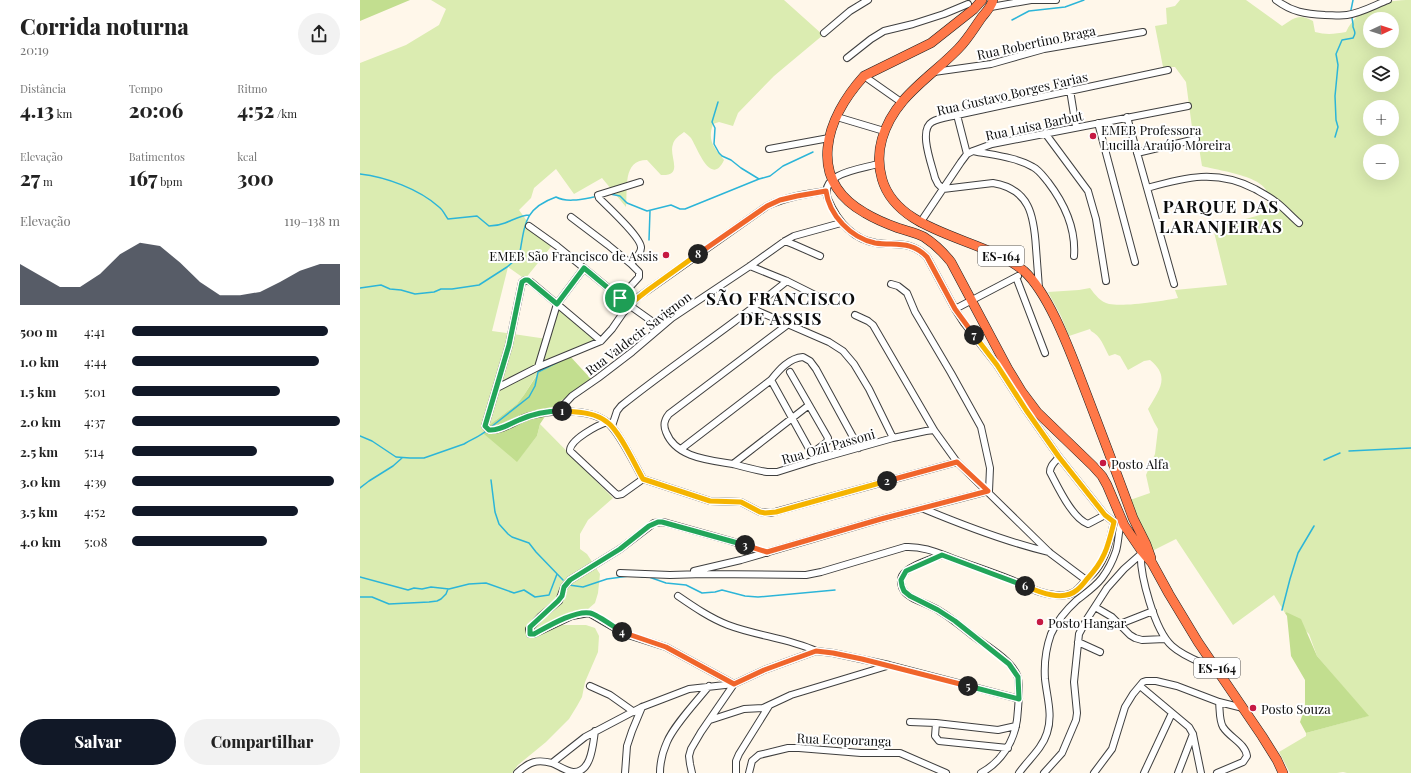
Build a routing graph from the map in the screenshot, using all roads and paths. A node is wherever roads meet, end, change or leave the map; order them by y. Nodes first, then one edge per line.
1 (868, 0) edge
2 (982, 0) edge
3 (1056, 0) edge
4 (1276, 0) edge
5 (1388, 0) edge
6 (991, 2) edge
7 (971, 4) edge
8 (1143, 32) dead end
9 (824, 33) dead end
10 (847, 58) dead end
11 (1168, 70) dead end
12 (933, 72) junction
13 (864, 76) junction
14 (1070, 90) junction
15 (901, 102) junction
16 (1188, 106) dead end
17 (956, 115) junction
18 (837, 117) junction
19 (1127, 117) junction
20 (1098, 123) junction
21 (1076, 127) junction
22 (884, 131) junction
23 (1045, 133) junction
24 (829, 138) junction
25 (1196, 139) dead end
26 (769, 148) dead end
27 (970, 152) junction
28 (1137, 153) junction
29 (878, 164) junction
30 (832, 179) junction
31 (640, 182) dead end
32 (1147, 188) junction
33 (943, 189) junction
34 (826, 191) junction
35 (571, 217) dead end
36 (1299, 222) dead end
37 (841, 223) junction
38 (920, 223) junction
39 (529, 226) dead end
40 (785, 242) junction
41 (820, 256) dead end
42 (1074, 256) dead end
43 (1135, 262) dead end
44 (631, 264) junction
45 (750, 266) junction
46 (584, 268) junction
47 (1023, 271) junction
48 (1016, 277) junction
49 (787, 281) junction
50 (1106, 281) dead end
51 (890, 284) dead end
52 (1174, 284) dead end
53 (1040, 291) junction
54 (620, 298) junction
55 (972, 299) junction
56 (827, 301) dead end
57 (557, 304) junction
58 (629, 305) junction
59 (753, 309) junction
60 (955, 309) junction
61 (855, 315) dead end
62 (787, 325) junction
63 (660, 327) junction
64 (601, 341) junction
65 (1045, 353) dead end
66 (538, 367) junction
67 (790, 372) dead end
68 (771, 380) junction
69 (497, 388) junction
70 (810, 405) junction
71 (558, 411) junction
72 (792, 418) junction
73 (609, 424) junction
74 (934, 430) junction
75 (893, 438) junction
76 (859, 448) junction
77 (681, 449) junction
78 (813, 456) junction
79 (1059, 457) junction
80 (957, 462) junction
81 (733, 464) junction
82 (643, 479) junction
83 (988, 491) junction
84 (924, 509) junction
85 (1105, 515) junction
86 (1119, 520) junction
87 (1139, 530) junction
88 (1129, 532) junction
89 (767, 552) junction
90 (1141, 552) junction
91 (1050, 553) junction
92 (942, 555) junction
93 (1152, 563) junction
94 (620, 573) dead end
95 (685, 574) junction
96 (1086, 580) junction
97 (678, 596) dead end
98 (1095, 607) junction
99 (1153, 611) junction
100 (1120, 624) junction
101 (1165, 639) junction
102 (1078, 642) junction
103 (816, 651) junction
104 (1100, 652) dead end
105 (889, 665) junction
106 (1219, 670) junction
107 (734, 684) junction
108 (590, 686) dead end
109 (709, 686) junction
110 (1140, 686) junction
111 (1019, 699) junction
112 (1219, 702) junction
113 (769, 706) junction
114 (642, 707) junction
115 (1243, 708) junction
116 (634, 712) junction
117 (1172, 713) junction
118 (709, 720) junction
119 (910, 722) dead end
120 (936, 723) junction
121 (1016, 726) junction
122 (595, 731) junction
123 (1193, 734) junction
124 (1008, 748) junction
125 (552, 763) junction
126 (517, 773) edge
127 (625, 773) edge
128 (660, 773) edge
129 (692, 773) edge
130 (736, 773) edge
131 (749, 773) edge
132 (946, 773) edge
133 (981, 773) edge
134 (1019, 773) edge
135 (1044, 773) edge
136 (1094, 773) edge
137 (1144, 773) edge
138 (1178, 773) edge
139 (1201, 773) edge
140 (1217, 773) edge
141 (1283, 773) edge

1 - 9 street
2 - 7 highway, ES-164
3 - 6 street
4 - 5 street
6 - 12 highway, ES-164
7 - 10 street
7 - 13 highway, ES-164
8 - 12 street, Rua Robertino Braga
11 - 14 street, Rua Gustavo Borges Farias
12 - 15 highway, ES-164
13 - 15 street
13 - 18 highway, ES-164
14 - 17 street, Rua Gustavo Borges Farias
14 - 21 street
15 - 22 highway, ES-164
16 - 19 street, Rua Luisa Barbut
17 - 27 street
17 - 33 street, Rua Gustavo Borges Farias
18 - 22 street
18 - 24 highway, ES-164
19 - 20 street, Rua Luisa Barbut
19 - 28 street
20 - 21 street, Rua Luisa Barbut
20 - 43 street
21 - 23 street, Rua Luisa Barbut
22 - 29 highway, ES-164
23 - 27 street, Rua Luisa Barbut
23 - 50 street
24 - 26 street
24 - 30 highway, ES-164
25 - 28 street
27 - 33 street
27 - 42 street
28 - 32 street
29 - 30 street
29 - 38 highway, ES-164
30 - 34 street
30 - 55 highway, ES-164
31 - 44 street
32 - 36 street
32 - 52 street
33 - 38 street
33 - 53 street
34 - 37 street
34 - 58 street
35 - 44 street
37 - 40 street, Rua Valdecir Savignon
37 - 60 street
38 - 47 highway, ES-164
39 - 46 street
40 - 41 street
40 - 45 street, Rua Valdecir Savignon
44 - 54 street
45 - 49 street
45 - 63 street, Rua Valdecir Savignon
46 - 54 street
46 - 57 street
47 - 48 street
47 - 53 highway, ES-164
48 - 55 street
48 - 65 street
49 - 56 street
49 - 59 street
51 - 83 street
53 - 87 highway, ES-164
54 - 58 street
55 - 60 street
55 - 86 highway, ES-164
57 - 64 street
57 - 66 street
57 - 69 street
58 - 63 street
58 - 64 street
59 - 62 street
59 - 73 street
60 - 79 street
61 - 74 street
62 - 75 street
62 - 77 street
63 - 71 street, Rua Valdecir Savignon
64 - 66 street
66 - 69 street
67 - 70 street
68 - 72 street
68 - 76 street
68 - 77 street
69 - 71 street
70 - 72 street
70 - 78 street
71 - 73 street
72 - 78 street
72 - 81 street
73 - 82 street
73 - 82 street
74 - 75 street, Rua Ozil Passoni
74 - 80 street
75 - 76 street, Rua Ozil Passoni
76 - 78 street, Rua Ozil Passoni
77 - 81 street, Rua Ozil Passoni
78 - 81 street, Rua Ozil Passoni
79 - 85 street
79 - 85 street
80 - 82 street
80 - 83 street
83 - 84 street
83 - 91 street
84 - 89 street
84 - 91 street
85 - 86 street
86 - 88 highway, ES-164
86 - 96 street
86 - 134 street
87 - 88 highway
87 - 93 highway, ES-164
88 - 90 highway, ES-164
89 - 95 street
89 - 107 street
90 - 93 highway, ES-164
90 - 98 street
90 - 99 street
91 - 96 street
92 - 95 street
92 - 96 street
92 - 111 street
93 - 106 highway, ES-164
94 - 95 street
97 - 103 street
98 - 100 street
98 - 102 street
99 - 100 street
99 - 101 street
100 - 101 street
101 - 106 street
102 - 104 street
102 - 135 street
103 - 105 street
103 - 107 street
105 - 111 street
105 - 113 street
106 - 115 highway, ES-164
107 - 109 street
107 - 118 street
108 - 116 street
109 - 114 street
109 - 128 street
110 - 112 street
110 - 117 street
110 - 136 street
111 - 121 street
112 - 115 street
112 - 140 street
113 - 118 street
113 - 130 street
114 - 116 street
114 - 127 street
115 - 141 highway, ES-164
116 - 122 street
117 - 123 street
117 - 137 street
118 - 129 street
119 - 120 street
120 - 121 street
120 - 124 street
121 - 124 street
122 - 125 street
122 - 125 street
123 - 138 street
123 - 139 street
124 - 133 street
125 - 126 street
131 - 132 street, Rua Ecoporanga

